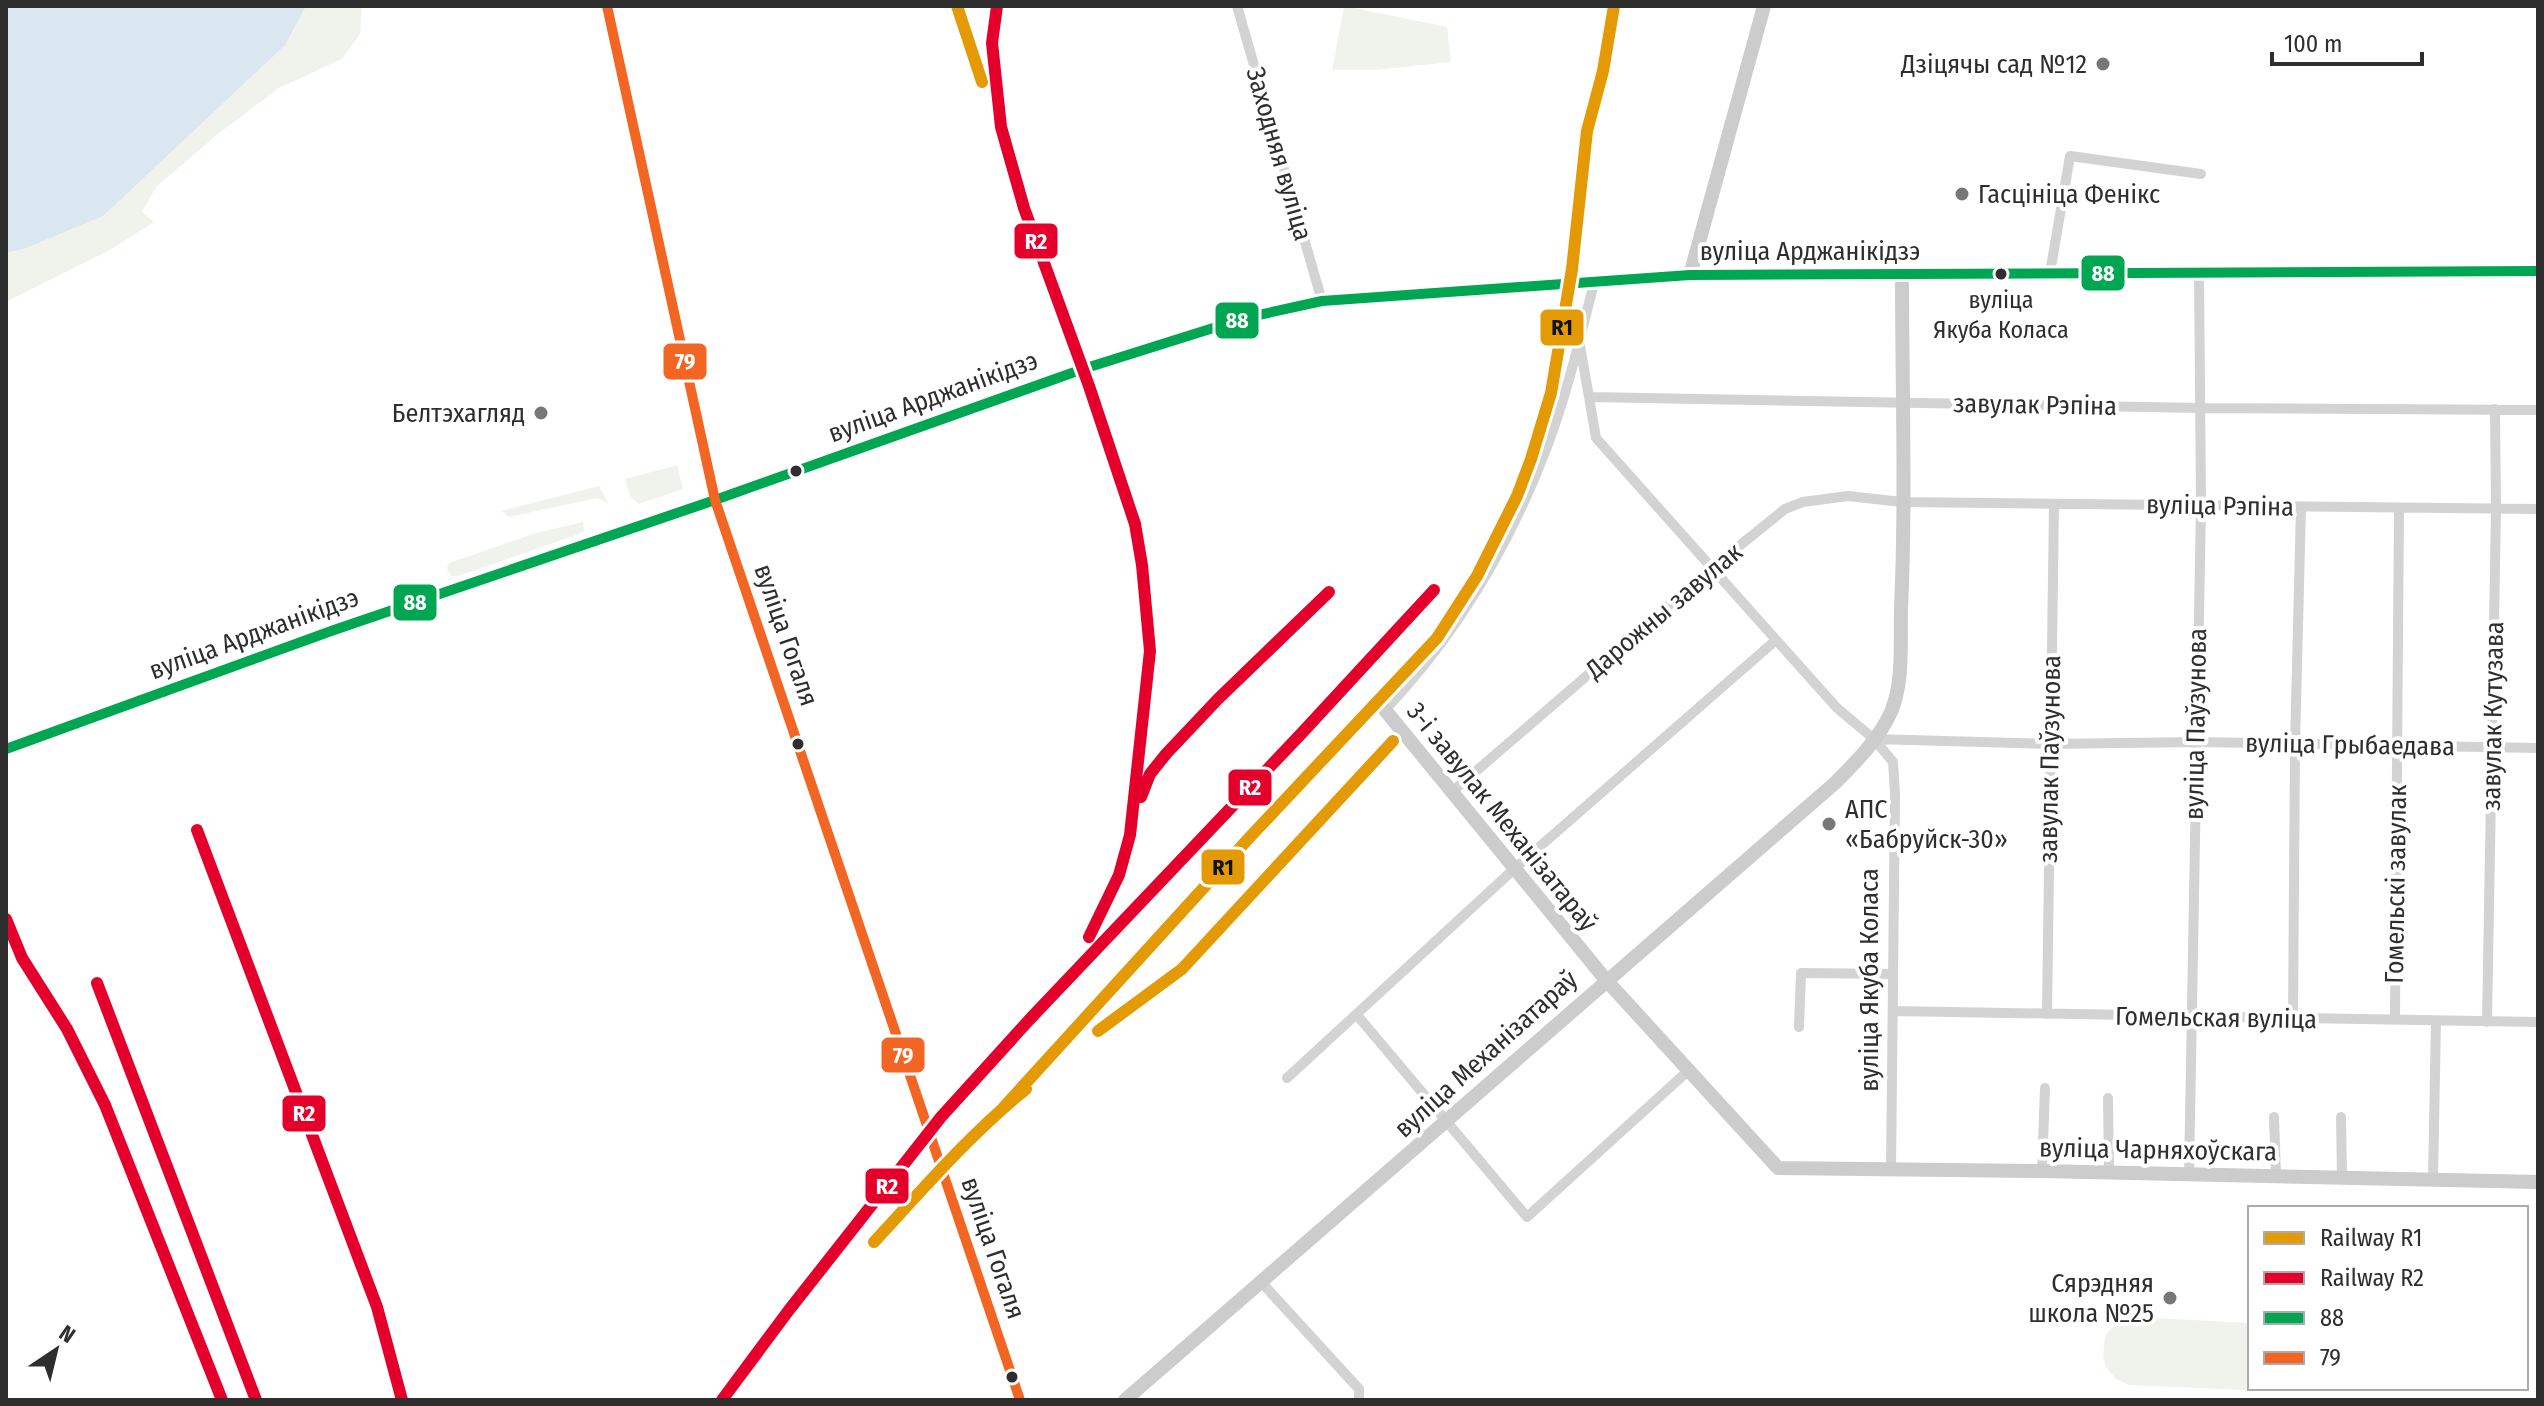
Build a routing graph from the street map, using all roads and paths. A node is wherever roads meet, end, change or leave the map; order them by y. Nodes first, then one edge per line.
1 (607, 6) edge
2 (1237, 6) edge
3 (1764, 6) edge
4 (2201, 174) dead end
5 (2538, 271) edge
6 (2199, 272) junction
7 (2050, 273) junction
8 (1690, 275) junction
9 (1902, 275) junction
10 (1594, 283) junction
11 (1322, 301) junction
12 (1579, 340) junction
13 (1589, 397) junction
14 (1902, 403) junction
15 (2201, 408) junction
16 (2495, 409) junction
17 (2538, 410) edge
18 (715, 500) junction
19 (1902, 502) junction
20 (2054, 504) junction
21 (2201, 505) junction
22 (2301, 507) junction
23 (2399, 509) junction
24 (2496, 509) junction
25 (2538, 509) edge
26 (1713, 567) junction
27 (1776, 640) junction
28 (1385, 710) joint
29 (1874, 739) junction
30 (2196, 742) junction
31 (2050, 744) junction
32 (2295, 745) junction
33 (2397, 746) junction
34 (2492, 747) junction
35 (2538, 748) edge
36 (6, 749) edge
37 (1453, 791) junction
38 (1513, 870) junction
39 (1893, 974) junction
40 (1606, 980) junction
41 (1894, 1011) junction
42 (2047, 1014) junction
43 (1357, 1015) junction
44 (2193, 1018) junction
45 (2293, 1019) junction
46 (2395, 1020) junction
47 (2436, 1021) junction
48 (2487, 1022) junction
49 (2538, 1022) edge
50 (1799, 1027) dead end
51 (1689, 1070) junction
52 (1287, 1078) dead end
53 (2045, 1088) dead end
54 (2108, 1098) dead end
55 (2274, 1117) dead end
56 (2341, 1117) dead end
57 (1447, 1122) junction
58 (1778, 1168) joint
59 (1891, 1170) junction
60 (2042, 1171) junction
61 (2109, 1172) junction
62 (2189, 1175) junction
63 (2276, 1176) junction
64 (2342, 1177) junction
65 (2433, 1180) junction
66 (2538, 1182) edge
67 (1262, 1283) junction
68 (1020, 1400) edge
69 (1125, 1400) edge
70 (1359, 1400) edge

1 - 18 main road, вуліца Гогаля
2 - 11 street, Заходняя вуліца
3 - 8 main road
4 - 7 street
5 - 6 main road, вуліца Арджанікідзэ
6 - 7 main road, вуліца Арджанікідзэ
6 - 15 street, вуліца Паўзунова
7 - 9 main road, вуліца Арджанікідзэ
8 - 9 main road, вуліца Арджанікідзэ
8 - 10 main road, вуліца Арджанікідзэ
9 - 14 main road
10 - 11 main road, вуліца Арджанікідзэ
10 - 12 street, 3-і завулак Механізатараў
11 - 18 main road, вуліца Арджанікідзэ
12 - 13 street
12 - 28 street, 3-і завулак Механізатараў
13 - 14 street, завулак Рэпіна
13 - 26 street, вуліца Якуба Коласа
14 - 15 street, завулак Рэпіна
14 - 19 main road
15 - 16 street, завулак Рэпіна
15 - 21 street, вуліца Паўзунова
16 - 17 street, завулак Рэпіна
16 - 24 street, завулак Кутузава
18 - 36 main road, вуліца Арджанікідзэ
18 - 68 main road, вуліца Гогаля
19 - 20 street, вуліца Рэпіна
19 - 26 street, Дарожны завулак
19 - 29 main road
20 - 21 street, вуліца Рэпіна
20 - 31 street, завулак Паўзунова
21 - 22 street, вуліца Рэпіна
21 - 30 street, вуліца Паўзунова
22 - 23 street, вуліца Рэпіна
22 - 32 street
23 - 24 street, вуліца Рэпіна
23 - 33 street, Гомельскі завулак
24 - 25 street, вуліца Рэпіна
24 - 34 street, завулак Кутузава
26 - 27 street, вуліца Якуба Коласа
26 - 37 street, Дарожны завулак
27 - 29 street, вуліца Якуба Коласа
27 - 38 street
28 - 37 main road, 3-і завулак Механізатараў
29 - 31 street, вуліца Грыбаедава
29 - 39 street, вуліца Якуба Коласа
29 - 40 main road, вуліца Механізатараў
30 - 31 street, вуліца Грыбаедава
30 - 32 street, вуліца Грыбаедава
30 - 44 street, вуліца Паўзунова
31 - 42 street, завулак Паўзунова
32 - 33 street, вуліца Грыбаедава
32 - 45 street
33 - 34 street, вуліца Грыбаедава
33 - 46 street, Гомельскі завулак
34 - 35 street, вуліца Грыбаедава
34 - 48 street, завулак Кутузава
37 - 38 main road, 3-і завулак Механізатараў
38 - 40 main road, 3-і завулак Механізатараў
38 - 43 street
39 - 41 street, вуліца Якуба Коласа
39 - 50 street
40 - 51 main road, 3-і завулак Механізатараў
40 - 57 main road, вуліца Механізатараў
41 - 42 street, Гомельская вуліца
41 - 59 street, вуліца Якуба Коласа
42 - 44 street, Гомельская вуліца
43 - 52 street
43 - 57 street
44 - 45 street, Гомельская вуліца
44 - 62 street, вуліца Паўзунова
45 - 46 street, Гомельская вуліца
46 - 47 street, Гомельская вуліца
47 - 48 street, Гомельская вуліца
47 - 65 street
48 - 49 street, Гомельская вуліца
51 - 57 street
51 - 58 main road, 3-і завулак Механізатараў
53 - 60 street
54 - 61 street
55 - 63 street
56 - 64 street
57 - 67 main road, вуліца Механізатараў
58 - 59 main road, вуліца Чарняхоўскага
59 - 60 main road, вуліца Чарняхоўскага
60 - 61 main road, вуліца Чарняхоўскага
61 - 62 main road, вуліца Чарняхоўскага
62 - 63 main road, вуліца Чарняхоўскага
63 - 64 main road, вуліца Чарняхоўскага
64 - 65 main road, вуліца Чарняхоўскага
65 - 66 main road, вуліца Чарняхоўскага
67 - 69 main road, вуліца Механізатараў
67 - 70 street

